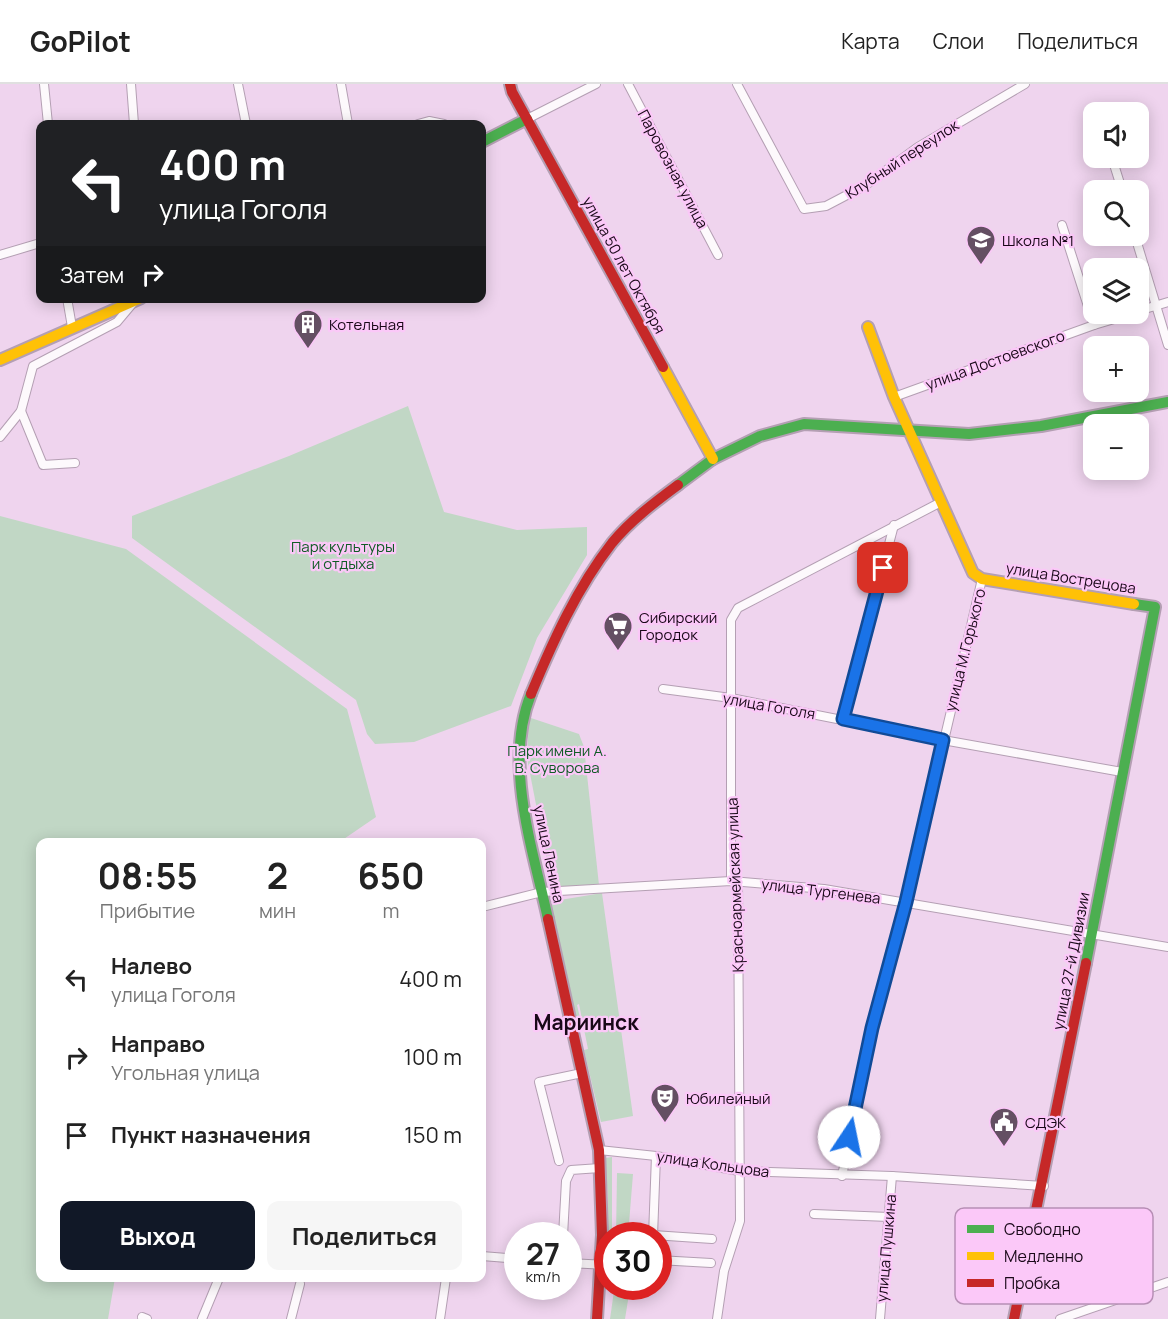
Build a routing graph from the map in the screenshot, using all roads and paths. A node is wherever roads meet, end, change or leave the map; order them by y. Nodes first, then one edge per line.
1 (44, 84) edge
2 (131, 84) edge
3 (238, 84) edge
4 (341, 84) edge
5 (510, 84) edge
6 (596, 84) edge
7 (628, 84) edge
8 (737, 84) edge
9 (1025, 84) edge
10 (527, 119) junction
11 (48, 120) edge
12 (134, 120) edge
13 (245, 120) edge
14 (347, 120) edge
15 (486, 134) edge
16 (495, 136) junction
17 (486, 140) edge
18 (1062, 225) dead end
19 (36, 244) edge
20 (1138, 246) edge
21 (0, 255) edge
22 (718, 255) dead end
23 (1168, 302) edge
24 (68, 303) edge
25 (131, 303) edge
26 (135, 303) edge
27 (1156, 306) junction
28 (1149, 308) edge
29 (1097, 324) edge
30 (1094, 325) junction
31 (72, 327) junction
32 (868, 327) dead end
33 (1168, 345) edge
34 (0, 360) edge
35 (894, 397) junction
36 (1168, 402) edge
37 (21, 411) junction
38 (909, 430) junction
39 (0, 436) edge
40 (713, 459) junction
41 (75, 463) dead end
42 (942, 502) junction
43 (894, 525) junction
44 (982, 579) junction
45 (1155, 607) joint
46 (663, 689) dead end
47 (731, 698) junction
48 (843, 719) junction
49 (943, 740) junction
50 (1122, 772) junction
51 (731, 880) junction
52 (542, 892) junction
53 (906, 902) junction
54 (486, 906) edge
55 (1090, 935) junction
56 (1168, 947) edge
57 (582, 1073) junction
58 (599, 1150) junction
59 (656, 1156) junction
60 (559, 1161) dead end
61 (600, 1168) junction
62 (739, 1171) junction
63 (842, 1176) junction
64 (892, 1176) junction
65 (1044, 1186) junction
66 (1039, 1208) edge
67 (814, 1214) dead end
68 (889, 1217) junction
69 (563, 1222) edge
70 (603, 1222) edge
71 (654, 1222) edge
72 (672, 1237) edge
73 (712, 1239) dead end
74 (486, 1256) edge
75 (504, 1257) edge
76 (672, 1261) edge
77 (711, 1263) dead end
78 (217, 1282) edge
79 (446, 1282) edge
80 (1168, 1282) edge
81 (300, 1284) dead end
82 (1153, 1287) edge
83 (600, 1300) edge
84 (1017, 1304) edge
85 (1104, 1304) edge
86 (202, 1319) edge
87 (291, 1319) edge
88 (441, 1319) edge
89 (597, 1319) edge
90 (717, 1319) edge
91 (880, 1319) edge
92 (1014, 1319) edge
93 (1060, 1319) edge

1 - 11 street
2 - 12 street
3 - 13 street
4 - 14 street
5 - 10 main road, улица 50 лет Октября
6 - 10 street
7 - 22 street, Паровозная улица
8 - 9 street, Клубный переулок
10 - 16 main road
10 - 40 main road, улица 50 лет Октября
15 - 16 street
16 - 17 main road
18 - 30 street
19 - 21 street
20 - 27 street
23 - 27 street
24 - 31 street
25 - 31 main road
26 - 37 street
27 - 28 street
27 - 33 street
29 - 30 street, улица Достоевского
30 - 35 street, улица Достоевского
31 - 34 main road
32 - 35 main road
35 - 38 main road
36 - 38 main road, улица Ленина
37 - 39 street
37 - 41 street
38 - 40 main road, улица Ленина
38 - 42 main road
40 - 52 main road, улица Ленина
42 - 43 street, Красноармейская улица
42 - 44 main road
43 - 47 street, Красноармейская улица
43 - 48 street
44 - 45 main road, улица Вострецова
44 - 49 street, улица М.Горького
45 - 50 main road, улица 27-й Дивизии
46 - 47 street, улица Гоголя
47 - 48 street, улица Гоголя
47 - 51 street, Красноармейская улица
48 - 49 street, улица Гоголя
49 - 50 street, улица Гоголя
49 - 53 street, улица М.Горького
50 - 55 main road, улица 27-й Дивизии
51 - 52 street, улица Тургенева
51 - 53 street, улица Тургенева
51 - 62 street, Красноармейская улица
52 - 54 street, улица Тургенева
52 - 57 main road, улица Ленина
53 - 55 street, улица Тургенева
53 - 63 street, улица М.Горького
55 - 56 street, улица Тургенева
55 - 65 main road, улица 27-й Дивизии
57 - 58 main road, улица Ленина
57 - 60 street
58 - 59 street, улица Кольцова
58 - 61 main road, улица Ленина
59 - 62 street, улица Кольцова
59 - 71 street
61 - 69 street
61 - 70 main road, улица Ленина
62 - 63 street, улица Кольцова
62 - 90 street, Красноармейская улица
63 - 64 street, улица Кольцова
64 - 65 street, улица Кольцова
64 - 68 street, улица Пушкина
65 - 66 main road, улица 27-й Дивизии
67 - 68 street
68 - 91 street, улица Пушкина
72 - 73 street
74 - 75 street
76 - 77 street
78 - 86 street
79 - 88 street
80 - 82 street
81 - 87 street
83 - 89 main road, улица Ленина
84 - 92 main road, улица 27-й Дивизии
85 - 93 street

